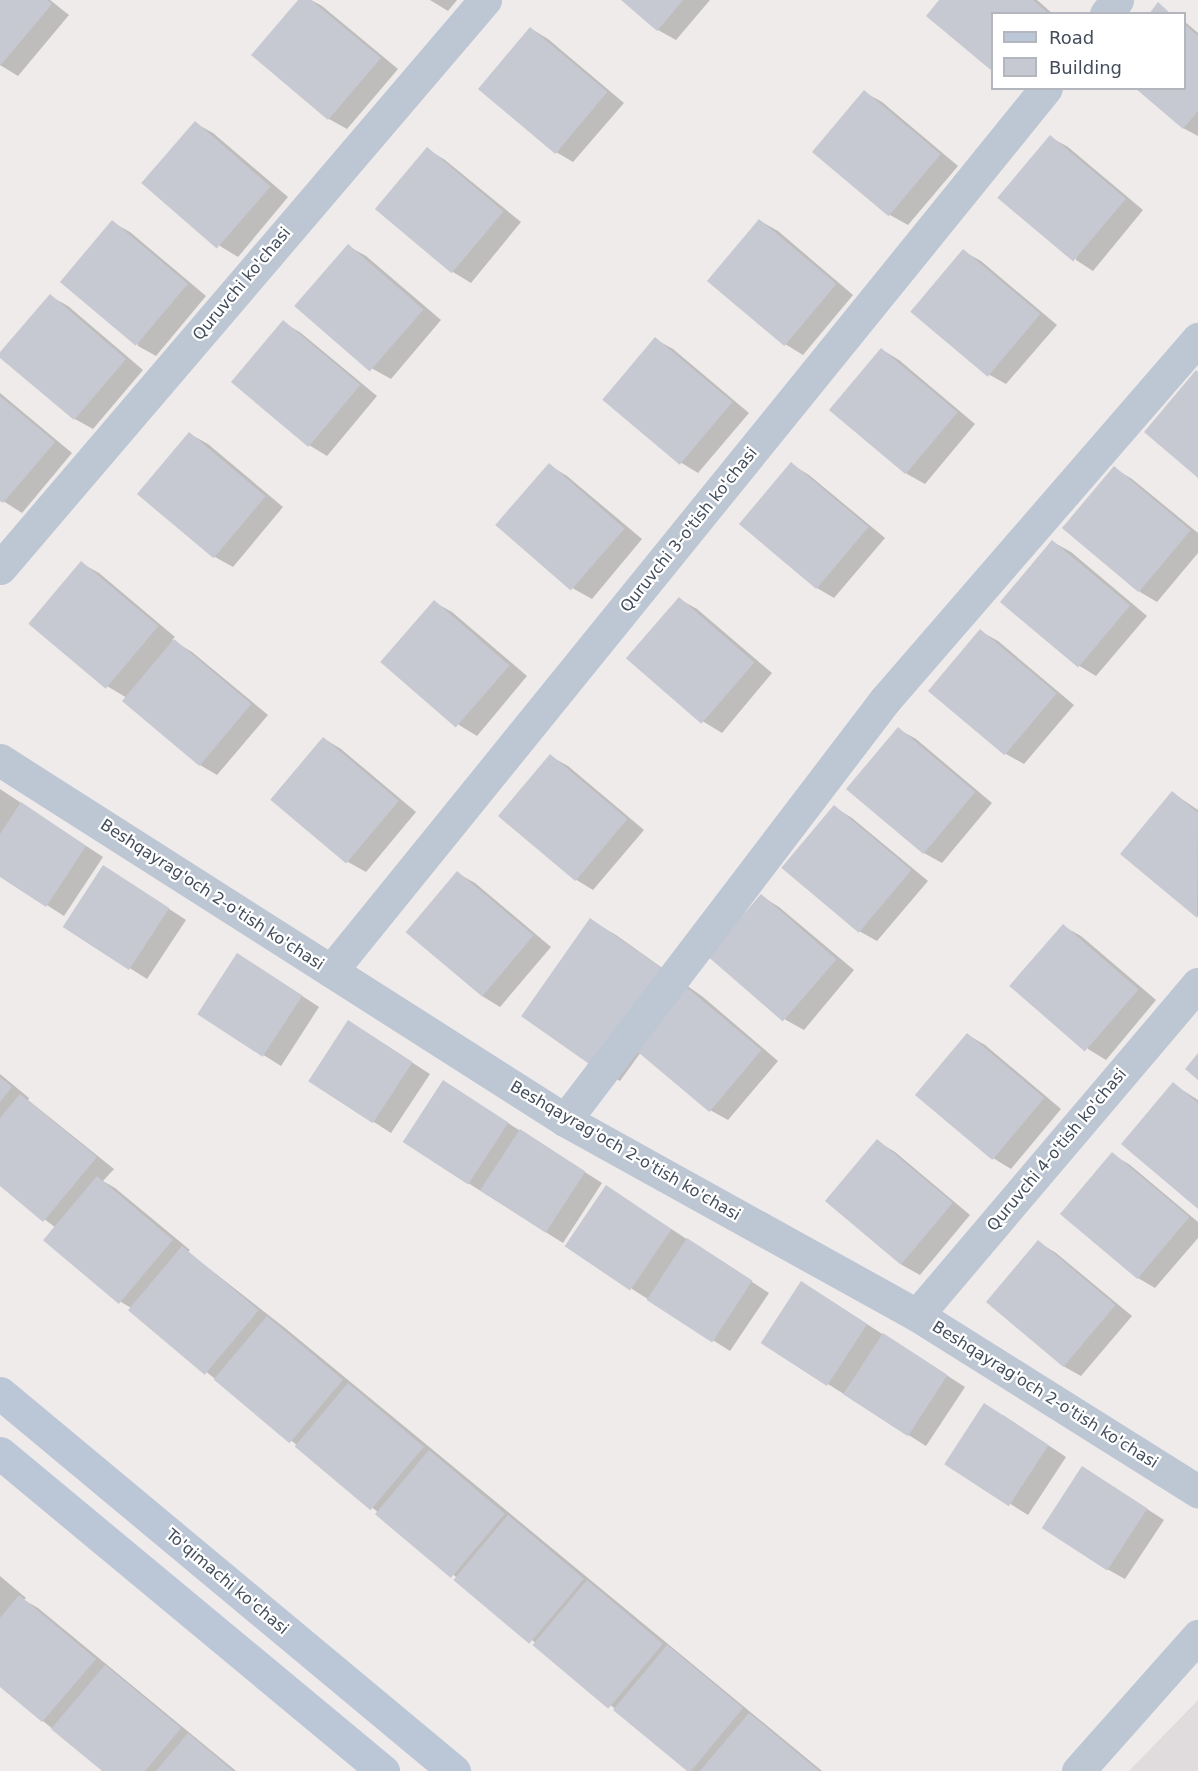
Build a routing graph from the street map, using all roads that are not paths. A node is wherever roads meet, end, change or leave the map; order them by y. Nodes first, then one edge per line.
1 (485, 0) edge
2 (1117, 0) edge
3 (1108, 12) edge
4 (1044, 90) edge
5 (1198, 339) edge
6 (0, 568) edge
7 (0, 759) edge
8 (332, 971) junction
9 (1198, 984) edge
10 (565, 1120) junction
11 (917, 1315) junction
12 (0, 1393) edge
13 (0, 1453) edge
14 (1198, 1491) edge
15 (1198, 1636) edge
16 (383, 1771) edge
17 (454, 1771) edge
18 (1078, 1771) edge

1 - 6 street, Quruvchi ko'chasi
2 - 3 street
4 - 8 street, Quruvchi 3-o'tish ko'chasi
5 - 10 street
7 - 8 street, Beshqayrag'och 2-o'tish ko'chasi
8 - 10 street, Beshqayrag'och 2-o'tish ko'chasi
9 - 11 street, Quruvchi 4-o'tish ko'chasi
10 - 11 street, Beshqayrag'och 2-o'tish ko'chasi
11 - 14 street, Beshqayrag'och 2-o'tish ko'chasi
12 - 17 main road, To'qimachi ko'chasi
13 - 16 main road
15 - 18 street

